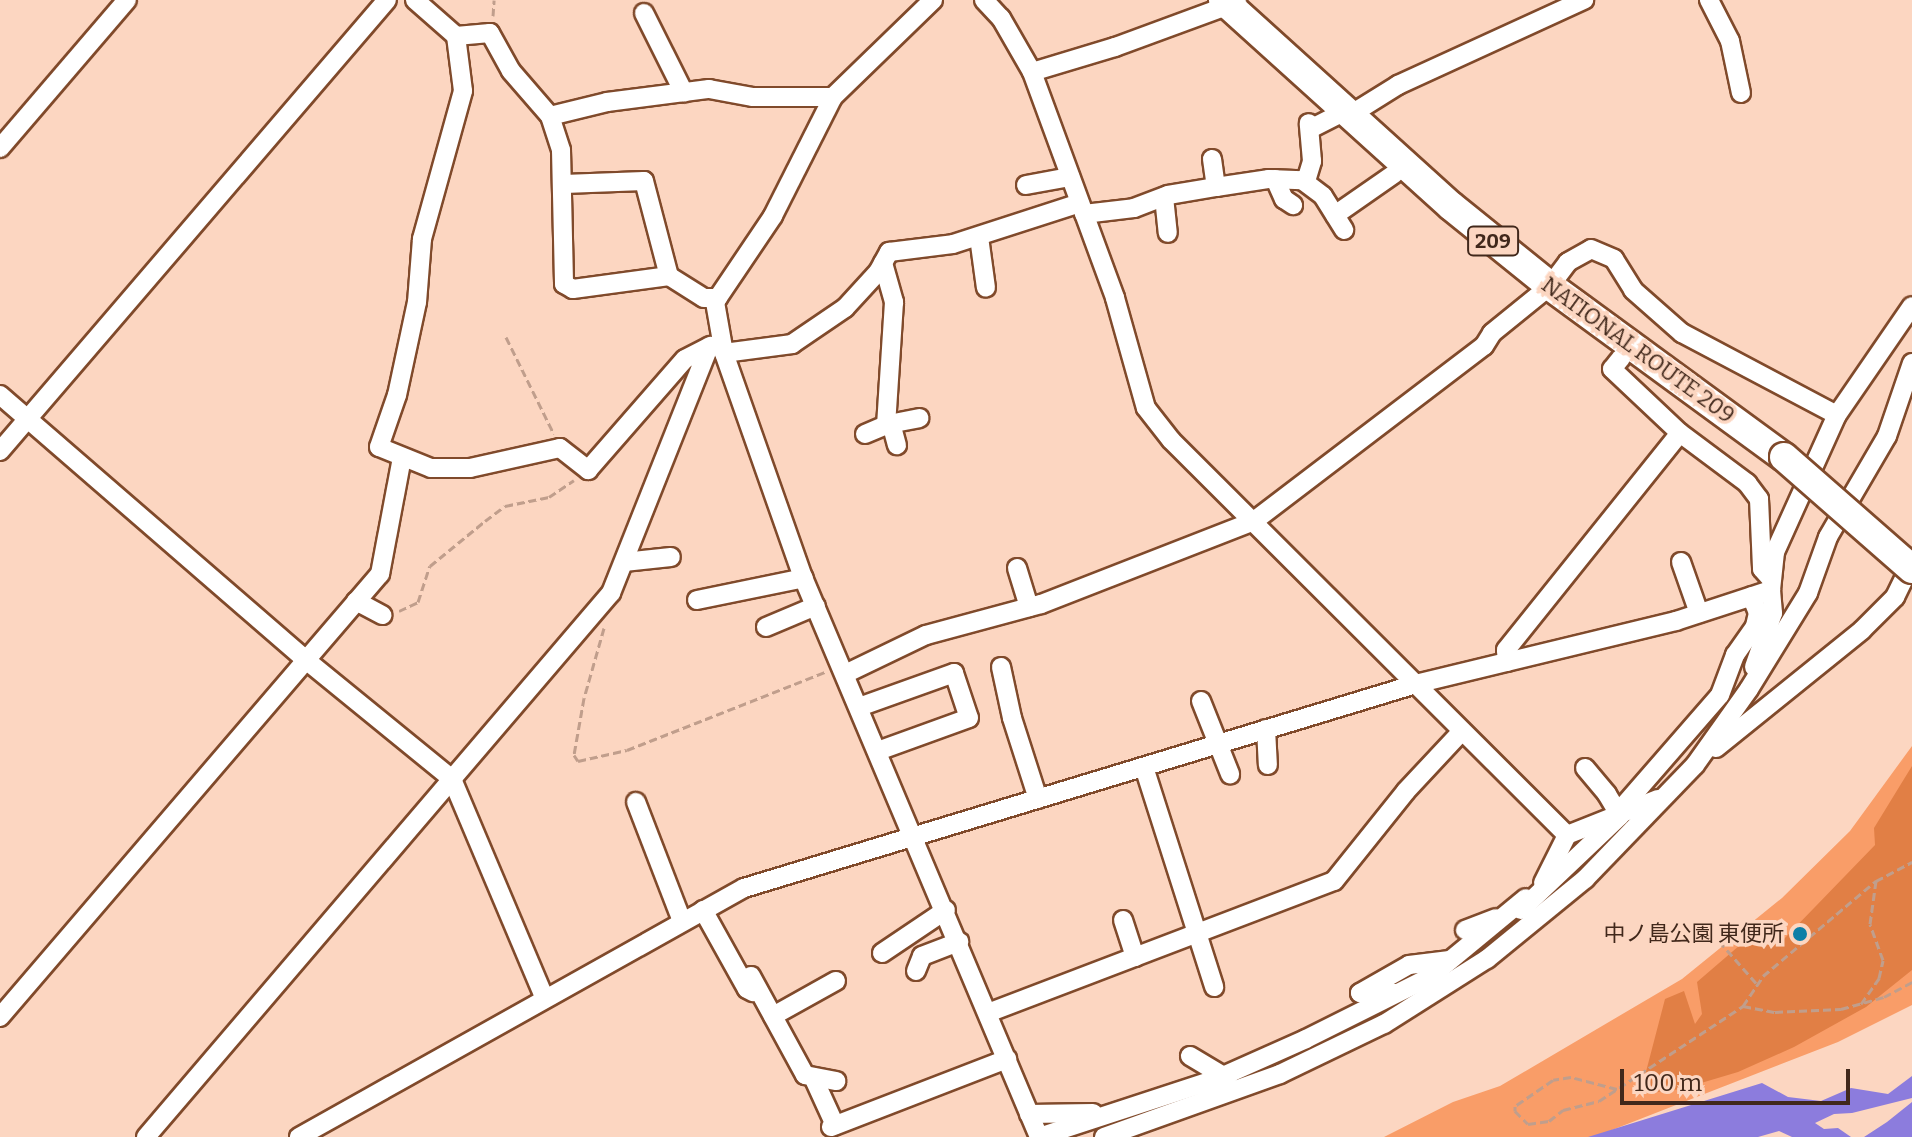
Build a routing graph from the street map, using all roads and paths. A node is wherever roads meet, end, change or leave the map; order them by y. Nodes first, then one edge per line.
1 (127, 0) edge
2 (387, 0) edge
3 (415, 0) edge
4 (933, 0) edge
5 (984, 0) edge
6 (1584, 0) edge
7 (1709, 0) edge
8 (1231, 2) edge
9 (644, 13) dead end
10 (456, 36) junction
11 (1032, 72) junction
12 (684, 93) junction
13 (1741, 93) dead end
14 (833, 97) junction
15 (550, 116) junction
16 (1327, 120) junction
17 (1288, 122) dead end
18 (0, 148) edge
19 (1212, 159) dead end
20 (1394, 174) dead end
21 (1070, 177) junction
22 (1275, 179) junction
23 (1306, 181) junction
24 (564, 184) junction
25 (1026, 185) dead end
26 (1205, 196) junction
27 (1164, 197) junction
28 (1293, 205) dead end
29 (1082, 208) junction
30 (1168, 233) dead end
31 (979, 237) junction
32 (883, 263) junction
33 (669, 276) junction
34 (1550, 286) junction
35 (986, 288) dead end
36 (718, 298) junction
37 (1912, 306) edge
38 (506, 337) dead end
39 (718, 346) junction
40 (1621, 358) dead end
41 (1912, 363) edge
42 (0, 395) edge
43 (1837, 415) junction
44 (919, 418) dead end
45 (28, 419) junction
46 (889, 424) junction
47 (1680, 433) junction
48 (865, 434) dead end
49 (897, 445) dead end
50 (560, 448) junction
51 (0, 451) edge
52 (402, 458) junction
53 (585, 468) junction
54 (1254, 521) junction
55 (671, 557) dead end
56 (624, 562) junction
57 (1681, 562) dead end
58 (1912, 562) edge
59 (1017, 568) dead end
60 (1912, 569) edge
61 (804, 578) junction
62 (1771, 585) junction
63 (611, 593) junction
64 (1751, 596) junction
65 (697, 600) dead end
66 (356, 601) junction
67 (816, 606) junction
68 (1029, 607) junction
69 (1699, 613) junction
70 (382, 615) joint
71 (766, 627) dead end
72 (306, 660) junction
73 (1507, 662) junction
74 (1001, 667) dead end
75 (843, 670) junction
76 (1416, 684) junction
77 (1749, 689) junction
78 (1201, 701) dead end
79 (859, 707) junction
80 (1266, 729) junction
81 (1462, 731) junction
82 (1217, 744) junction
83 (878, 751) junction
84 (1268, 765) dead end
85 (1695, 765) junction
86 (1144, 767) junction
87 (1585, 768) dead end
88 (1230, 774) dead end
89 (452, 779) junction
90 (1667, 794) junction
91 (1038, 799) junction
92 (636, 802) dead end
93 (1619, 807) junction
94 (1567, 835) junction
95 (914, 837) junction
96 (1912, 862) edge
97 (1876, 881) junction
98 (1527, 895) junction
99 (703, 910) junction
100 (946, 910) junction
101 (1509, 913) junction
102 (1123, 920) dead end
103 (682, 921) junction
104 (1465, 930) dead end
105 (1198, 934) junction
106 (1719, 941) dead end
107 (959, 942) junction
108 (882, 953) dead end
109 (1135, 957) junction
110 (1453, 960) junction
111 (1478, 965) junction
112 (916, 971) dead end
113 (836, 981) dead end
114 (1912, 982) edge
115 (1756, 983) junction
116 (1214, 987) dead end
117 (1401, 993) junction
118 (544, 997) junction
119 (1743, 1006) junction
120 (1858, 1006) junction
121 (988, 1013) junction
122 (773, 1016) junction
123 (0, 1017) edge
124 (1007, 1059) junction
125 (1290, 1069) junction
126 (1223, 1076) junction
127 (813, 1077) junction
128 (836, 1081) dead end
129 (1617, 1089) junction
130 (1181, 1090) junction
131 (1110, 1113) junction
132 (1029, 1114) junction
133 (1160, 1117) junction
134 (146, 1137) edge
135 (299, 1137) edge
136 (1039, 1137) edge
137 (1104, 1137) edge

1 - 18 street
2 - 45 street
3 - 10 street
4 - 14 street
5 - 11 street
6 - 16 street
7 - 13 street
8 - 11 street
8 - 16 highway, NATIONAL ROUTE 209 / 209
9 - 12 street
10 - 15 street
10 - 52 street
11 - 21 street
12 - 14 street
12 - 15 street
14 - 36 street
15 - 24 street
16 - 17 street
16 - 23 street
16 - 34 highway, NATIONAL ROUTE 209 / 209
19 - 26 street
20 - 23 street
21 - 25 street
21 - 29 street
22 - 23 street
22 - 26 street
22 - 28 street
24 - 33 street
24 - 33 street
26 - 27 street
27 - 29 street
27 - 30 street
29 - 31 street
29 - 54 street
31 - 32 street
31 - 35 street
32 - 39 street
32 - 46 street
33 - 36 street
34 - 43 street
34 - 54 street
34 - 60 highway, NATIONAL ROUTE 209 / 209, bridge
36 - 39 street
37 - 43 street
38 - 50 path
39 - 53 street
39 - 56 street
39 - 61 street
40 - 47 street
41 - 77 street
42 - 45 street
43 - 62 street
44 - 46 street
45 - 51 street
45 - 72 street
46 - 48 street
46 - 49 street
47 - 62 street
47 - 73 street
50 - 52 street
50 - 53 street
52 - 66 street
53 - 70 path
54 - 68 street
54 - 76 street
55 - 56 street
56 - 63 street
57 - 69 street
58 - 85 street
59 - 68 street
61 - 65 street
61 - 67 street
62 - 64 street
62 - 77 street
63 - 75 path
63 - 89 street
64 - 69 street
64 - 93 street
66 - 70 street
66 - 72 street
67 - 71 street
67 - 75 street
68 - 75 street
69 - 73 street
72 - 89 street
72 - 123 street
73 - 76 street
74 - 91 street
75 - 79 street
76 - 80 street
76 - 81 street
77 - 85 street
78 - 82 street
79 - 83 street
79 - 83 street
80 - 82 street
80 - 84 street
81 - 94 street
81 - 105 street
82 - 86 street
82 - 88 street
83 - 95 street
85 - 90 street
86 - 91 street
86 - 105 street
87 - 93 street
89 - 118 street
89 - 134 street
90 - 93 street
90 - 111 street
91 - 95 street
92 - 103 street
93 - 94 street
93 - 98 street
94 - 98 street
95 - 99 street
95 - 100 street
96 - 97 path
97 - 115 path
97 - 120 path
98 - 101 street
98 - 111 street
99 - 103 street
99 - 122 street
100 - 107 street
100 - 108 street
101 - 104 street
101 - 110 street
102 - 109 street
103 - 118 street
105 - 109 street
105 - 116 street
106 - 115 path
107 - 112 street
107 - 121 street
109 - 121 street
110 - 117 street
110 - 117 street
111 - 125 street
113 - 122 street
114 - 120 path
115 - 119 path
117 - 126 street
118 - 135 street
119 - 120 path
119 - 129 path
121 - 124 street
122 - 127 street
124 - 127 street
124 - 132 street
125 - 126 street
125 - 133 street
126 - 130 street
126 - 130 street
127 - 128 street
129 - 129 path
130 - 131 street
131 - 132 street
131 - 133 street
131 - 136 street
132 - 136 street
133 - 137 street

